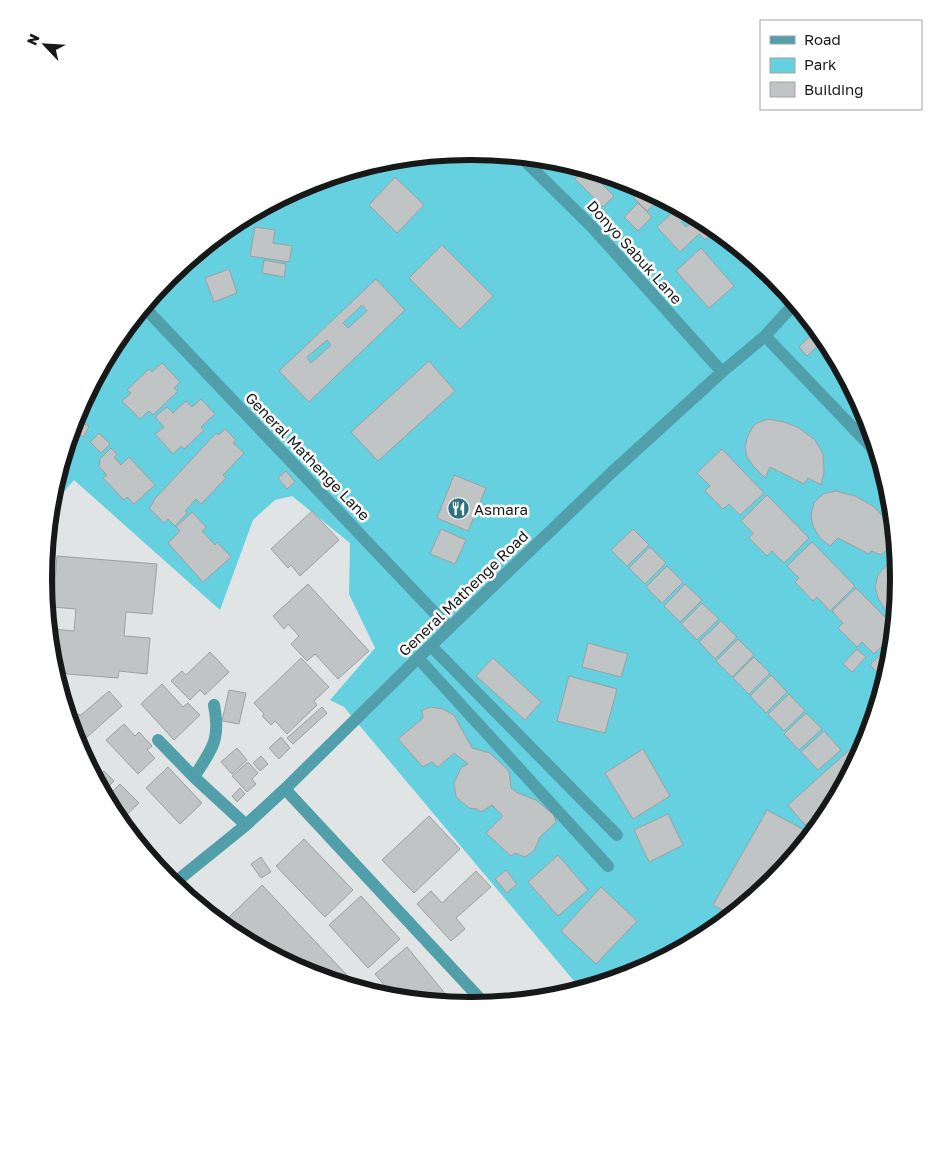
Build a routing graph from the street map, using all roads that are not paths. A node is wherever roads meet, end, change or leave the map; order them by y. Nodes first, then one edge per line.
1 (528, 164) edge
2 (790, 308) edge
3 (149, 312) edge
4 (765, 336) junction
5 (722, 372) junction
6 (866, 442) edge
7 (449, 628) junction
8 (431, 646) junction
9 (418, 658) junction
10 (214, 705) dead end
11 (158, 740) dead end
12 (194, 777) junction
13 (285, 789) junction
14 (246, 825) junction
15 (617, 835) dead end
16 (608, 866) dead end
17 (180, 879) edge
18 (478, 997) edge

1 - 5 street, Donyo Sabuk Lane
2 - 4 street, General Mathenge Road
3 - 7 street, General Mathenge Lane
4 - 5 street, General Mathenge Road
4 - 6 street
5 - 7 street, General Mathenge Road
7 - 8 street, General Mathenge Road
8 - 9 street, General Mathenge Road
8 - 15 street
9 - 13 street, General Mathenge Road
9 - 16 street
10 - 12 street
11 - 12 street
12 - 14 street
13 - 14 street, General Mathenge Road
13 - 18 street
14 - 17 street, General Mathenge Road

